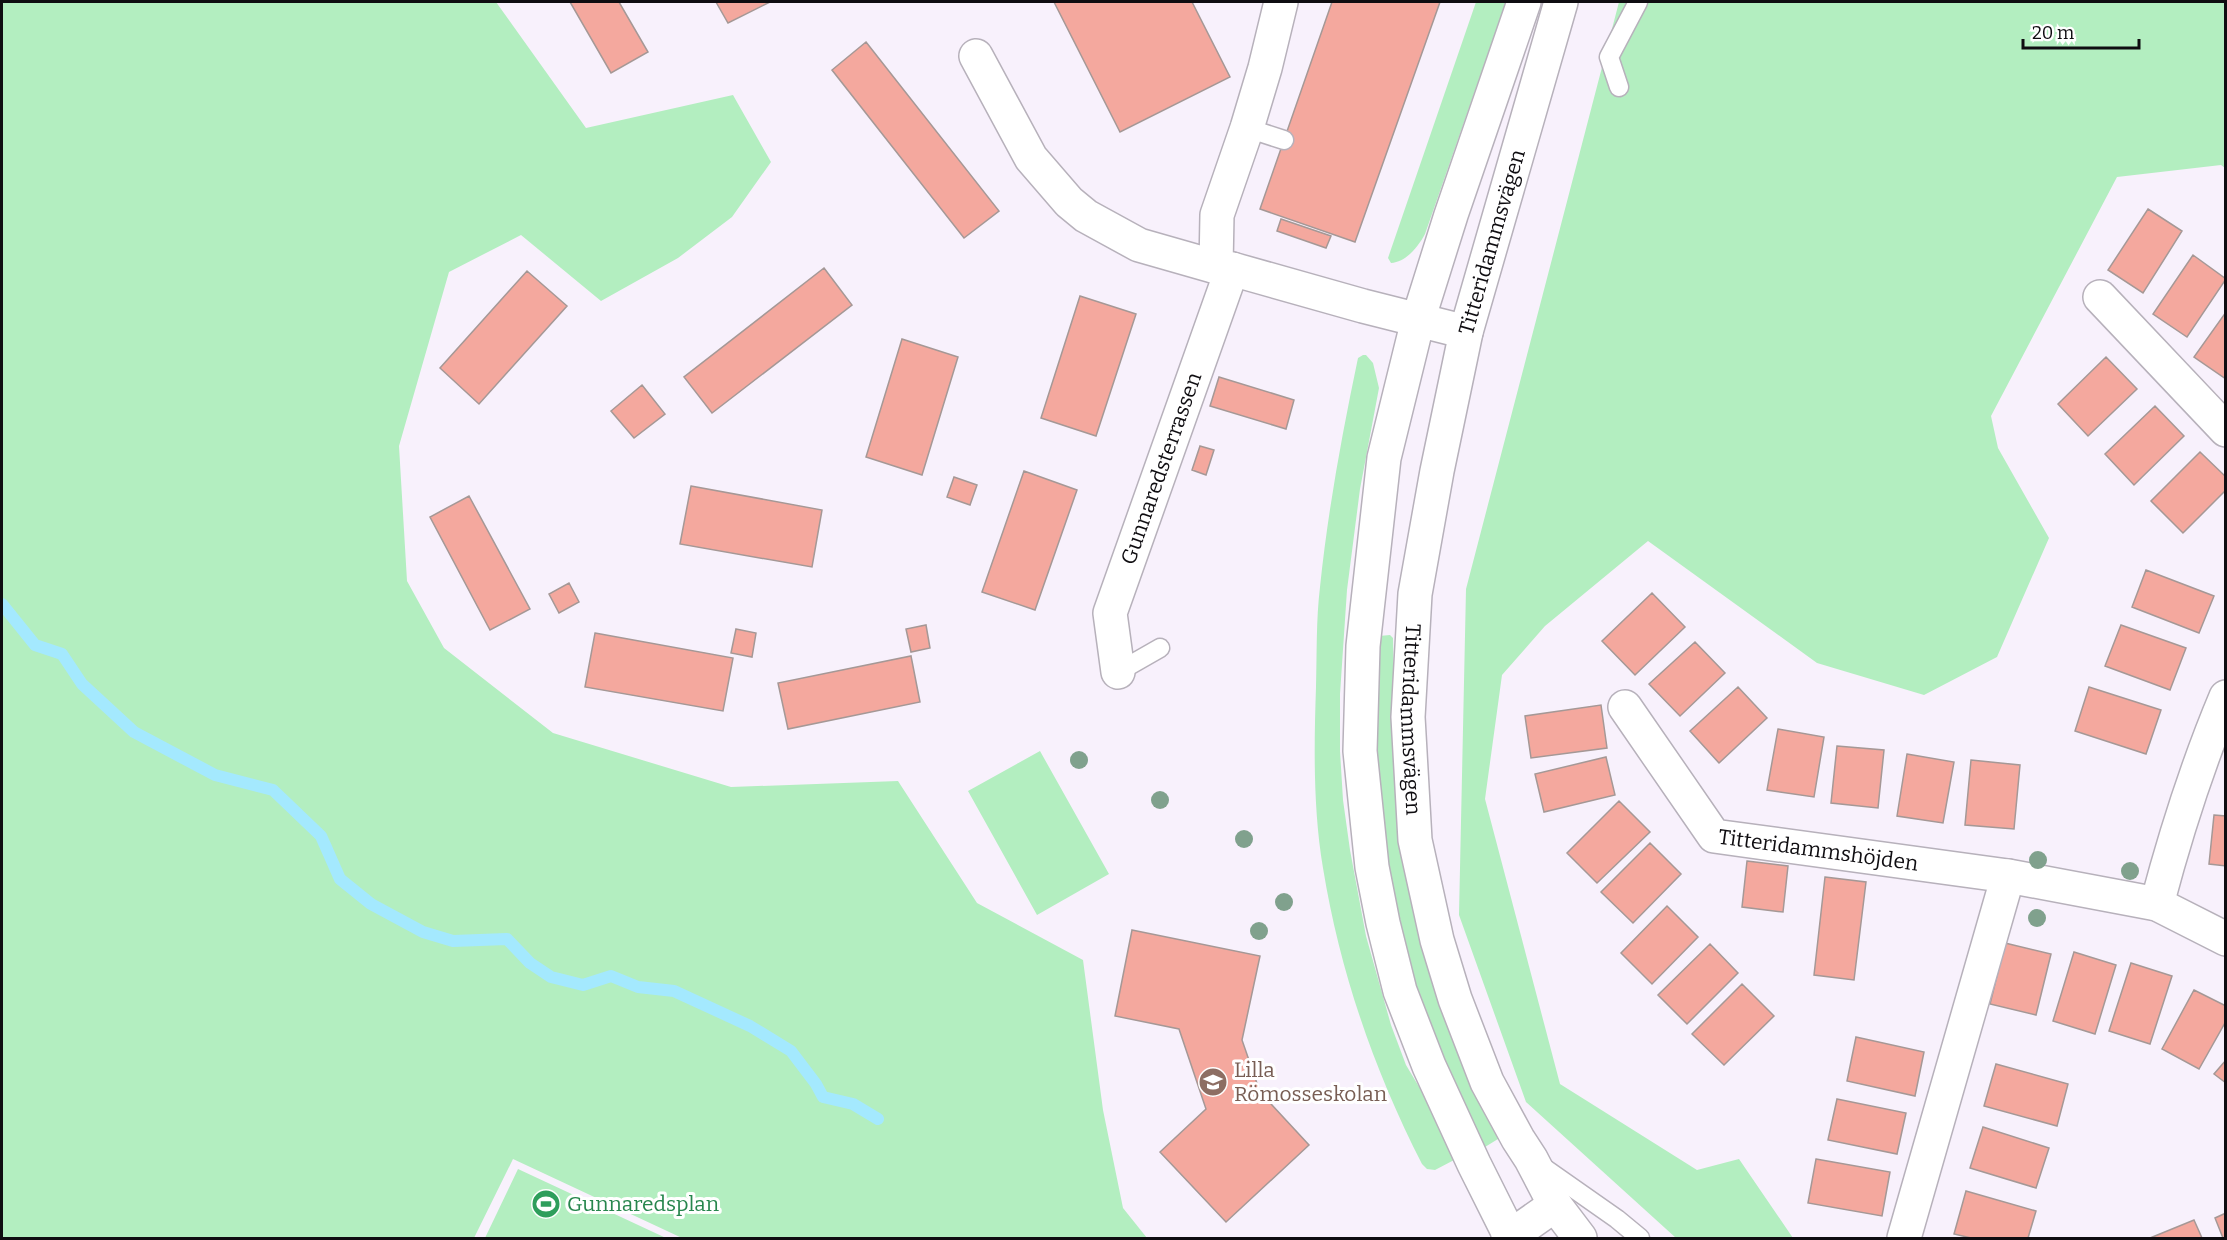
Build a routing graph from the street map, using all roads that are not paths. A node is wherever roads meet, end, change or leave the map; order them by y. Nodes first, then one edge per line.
1 (1281, 2) edge
2 (1524, 2) edge
3 (1561, 2) edge
4 (1638, 2) edge
5 (976, 56) dead end
6 (1618, 87) dead end
7 (1247, 128) junction
8 (1284, 140) dead end
9 (1224, 268) junction
10 (2100, 297) dead end
11 (1418, 320) junction
12 (1466, 332) junction
13 (2226, 430) edge
14 (1160, 648) dead end
15 (1118, 672) joint
16 (2226, 697) edge
17 (1624, 707) dead end
18 (2008, 876) junction
19 (2157, 904) junction
20 (2226, 939) edge
21 (1531, 1159) junction
22 (1555, 1205) junction
23 (1510, 1238) edge
24 (1580, 1239) edge
25 (1640, 1239) edge
26 (1904, 1239) edge

1 - 7 street, Gunnaredsterrassen
2 - 11 street, Titteridammsvägen
3 - 12 street, Titteridammsvägen
4 - 6 lane
5 - 9 street
7 - 8 lane
7 - 9 street, Gunnaredsterrassen
9 - 11 street
9 - 15 street, Gunnaredsterrassen
10 - 13 street
11 - 12 street
11 - 23 street, Titteridammsvägen
12 - 21 street, Titteridammsvägen
14 - 15 lane
16 - 19 street
17 - 18 street, Titteridammshöjden
18 - 19 street, Titteridammshöjden
18 - 26 street
19 - 20 street, Titteridammshöjden
21 - 22 street, Titteridammsvägen
21 - 25 lane
22 - 23 street
22 - 24 street, Titteridammsvägen

